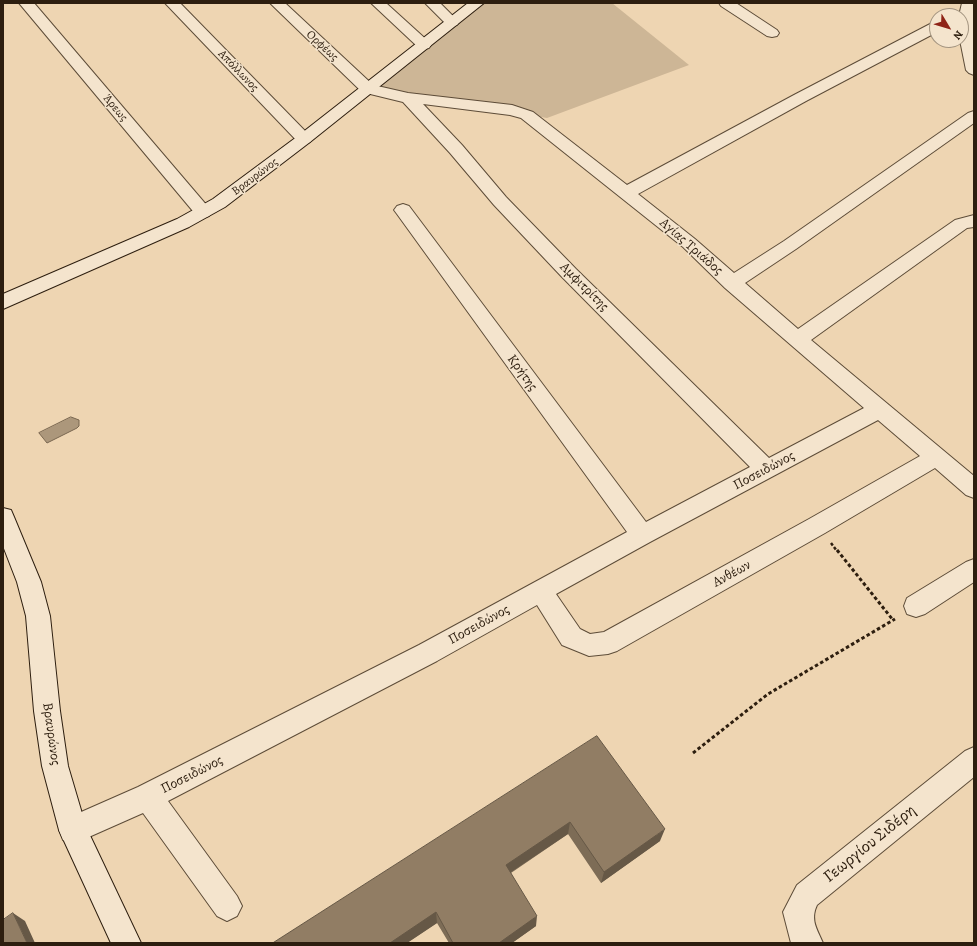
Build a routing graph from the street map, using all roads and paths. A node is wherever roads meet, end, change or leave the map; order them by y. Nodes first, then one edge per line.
1 (26, 3) edge
2 (172, 3) edge
3 (277, 3) edge
4 (378, 3) edge
5 (432, 3) edge
6 (477, 3) edge
7 (726, 3) edge
8 (452, 22) junction
9 (929, 30) edge
10 (772, 33) dead end
11 (424, 45) junction
12 (971, 45) edge
13 (974, 70) edge
14 (368, 88) junction
15 (408, 98) junction
16 (974, 116) edge
17 (304, 139) junction
18 (626, 193) junction
19 (403, 210) dead end
20 (203, 212) junction
21 (974, 221) edge
22 (732, 283) junction
23 (3, 302) edge
24 (798, 339) junction
25 (880, 409) junction
26 (936, 457) junction
27 (767, 470) junction
28 (974, 489) edge
29 (3, 517) edge
30 (817, 526) junction
31 (642, 535) junction
32 (974, 569) edge
33 (541, 591) junction
34 (916, 606) joint
35 (893, 620) junction
36 (693, 753) dead end
37 (974, 760) edge
38 (148, 797) junction
39 (73, 830) junction
40 (227, 906) dead end
41 (126, 943) edge
42 (808, 943) edge

1 - 20 street, Άρεως
2 - 17 street, Απόλλωνος
3 - 14 street, Ορφέως
4 - 11 street
5 - 8 street
6 - 8 street, Βραυρώνος
7 - 10 street
8 - 11 street, Βραυρώνος
9 - 18 street
11 - 14 street, Βραυρώνος
12 - 13 street
14 - 15 street, Αγίας Τριάδος
14 - 17 street, Βραυρώνος
15 - 18 street, Αγίας Τριάδος
15 - 27 street, Αμφιτρίτης
16 - 22 street
17 - 20 street, Βραυρώνος
18 - 22 street, Αγίας Τριάδος
19 - 31 street, Κρήτης
20 - 23 street, Βραυρώνος
21 - 24 street
22 - 24 street, Αγίας Τριάδος
24 - 25 street, Αγίας Τριάδος
25 - 26 street, Αγίας Τριάδος
25 - 27 street, Ποσειδώνος
26 - 28 street, Αγίας Τριάδος
26 - 30 street, Ανθέων
27 - 31 street, Ποσειδώνος
29 - 39 street, Βραυρώνος
30 - 33 street, Ανθέων
30 - 35 path
31 - 33 street, Ποσειδώνος
32 - 34 street
33 - 38 street, Ποσειδώνος
34 - 35 path
35 - 36 path
37 - 42 street, Γεωργίου Σιδέρη
38 - 39 street, Ποσειδώνος
38 - 40 street
39 - 41 street, Βραυρώνος

